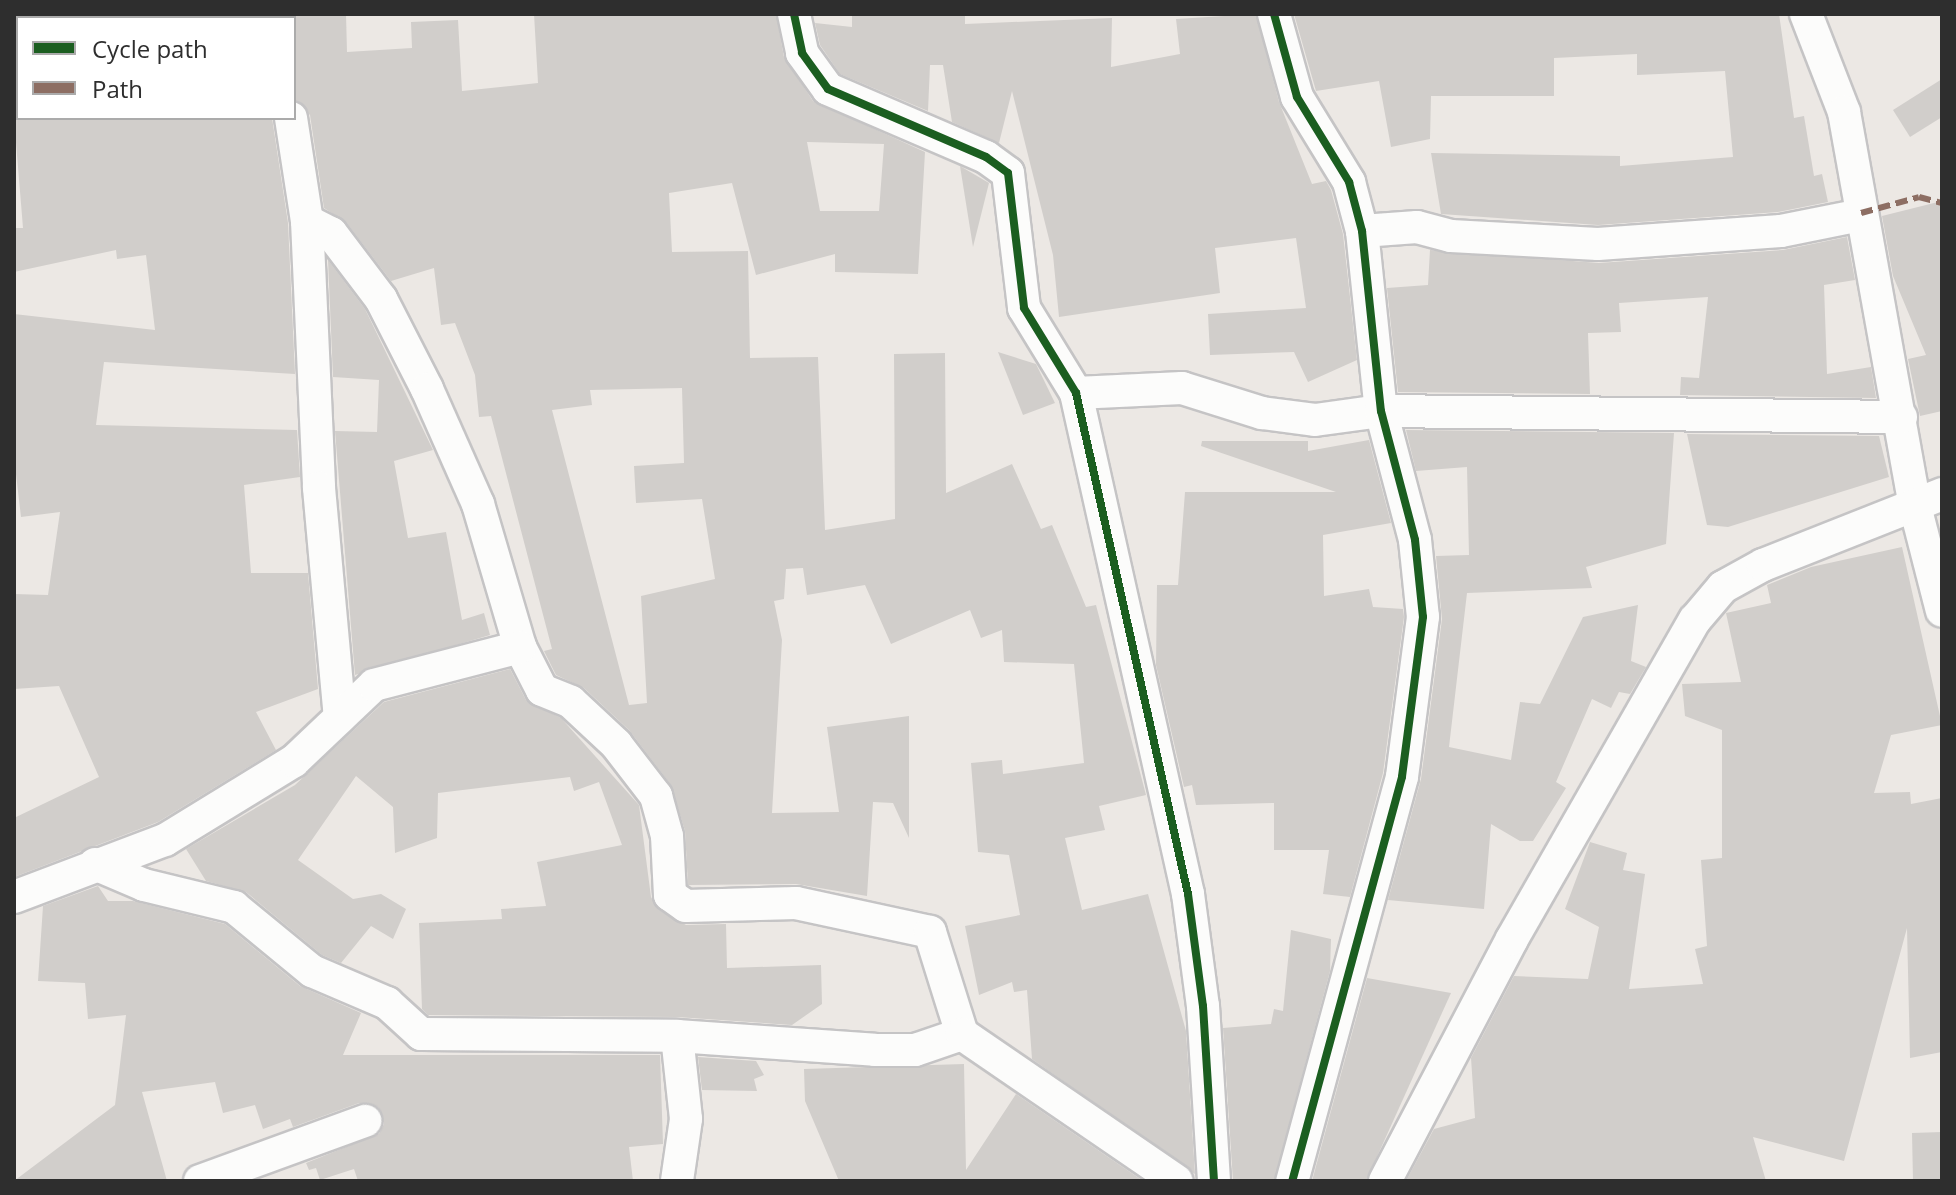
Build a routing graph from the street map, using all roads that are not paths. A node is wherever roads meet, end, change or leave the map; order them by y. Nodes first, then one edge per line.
1 (794, 14) edge
2 (1274, 14) edge
3 (1806, 14) edge
4 (291, 120) edge
5 (1861, 215) junction
6 (307, 221) junction
7 (1362, 231) junction
8 (1076, 393) junction
9 (1381, 411) junction
10 (1901, 417) junction
11 (1928, 500) edge
12 (1942, 611) edge
13 (520, 647) junction
14 (340, 717) junction
15 (95, 864) junction
16 (14, 897) edge
17 (962, 1034) junction
18 (677, 1036) junction
19 (365, 1121) dead end
20 (200, 1181) edge
21 (677, 1181) edge
22 (1177, 1181) edge
23 (1214, 1181) edge
24 (1292, 1181) edge
25 (1385, 1181) edge

1 - 8 street
2 - 7 street
3 - 5 street
4 - 6 street
5 - 7 street
5 - 10 street
6 - 13 street
6 - 14 street
7 - 9 street
8 - 9 street
8 - 23 street
9 - 10 street
9 - 24 street
10 - 11 street
11 - 12 street
11 - 25 street
13 - 14 street
13 - 17 street
14 - 15 street
15 - 16 street
15 - 18 street
17 - 18 street
17 - 22 street
18 - 21 street
19 - 20 street

